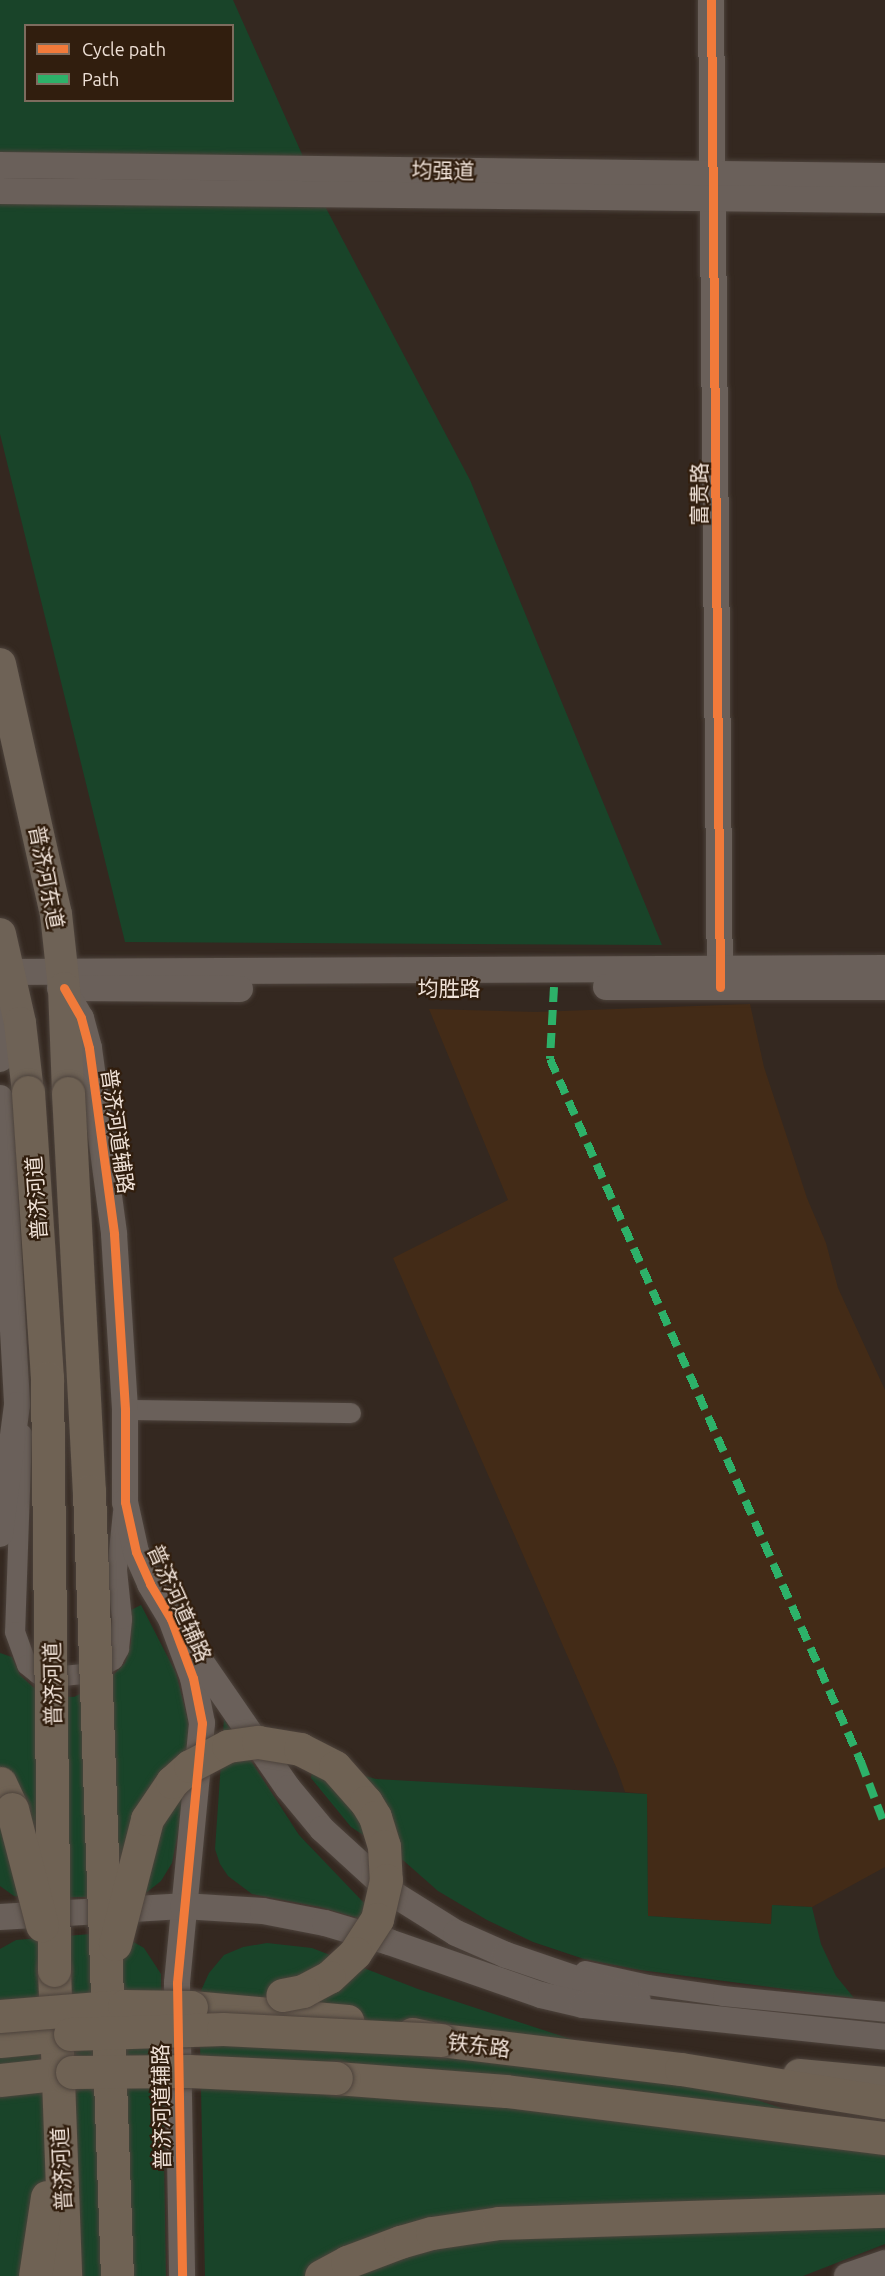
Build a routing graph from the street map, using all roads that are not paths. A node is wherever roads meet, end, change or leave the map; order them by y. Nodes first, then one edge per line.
1 (711, 0) edge
2 (0, 165) edge
3 (714, 173) junction
4 (885, 176) edge
5 (0, 191) edge
6 (715, 200) junction
7 (885, 200) edge
8 (0, 664) edge
9 (0, 934) edge
10 (885, 968) edge
11 (720, 978) junction
12 (5, 980) edge
13 (63, 980) junction
14 (885, 987) edge
15 (0, 1059) edge
16 (68, 1093) joint
17 (14, 1095) edge
18 (17, 1405) junction
19 (124, 1410) junction
20 (351, 1413) dead end
21 (125, 1502) junction
22 (0, 1534) edge
23 (171, 1619) junction
24 (0, 1783) edge
25 (183, 1906) junction
26 (0, 1917) edge
27 (506, 1955) junction
28 (54, 1970) junction
29 (106, 1983) junction
30 (191, 2007) junction
31 (885, 2012) edge
32 (0, 2016) edge
33 (694, 2017) junction
34 (885, 2037) edge
35 (0, 2040) edge
36 (441, 2040) junction
37 (681, 2069) junction
38 (0, 2080) edge
39 (885, 2083) edge
40 (885, 2102) edge
41 (58, 2124) junction
42 (885, 2138) edge
43 (885, 2211) edge
44 (885, 2263) edge
45 (35, 2276) edge
46 (65, 2276) edge
47 (117, 2276) edge
48 (182, 2276) edge
49 (321, 2276) edge
50 (847, 2276) edge

1 - 3 street, 富贵路
2 - 3 street, 均强道
3 - 4 street, 均强道
3 - 6 street, 富贵路
5 - 6 street, 均强道
6 - 7 street, 均强道
6 - 11 street, 富贵路
8 - 13 main road, 普济河东道
9 - 12 main road
10 - 11 street, 均胜路
11 - 13 street, 均胜路
11 - 14 street, 均胜路
12 - 13 street, 均胜路
12 - 15 street
12 - 17 main road
13 - 16 main road, 普济河东道
13 - 19 street, 普济河道辅路
16 - 29 highway, 普济河道, bridge
17 - 18 street, 普济河道辅路
17 - 28 highway, 普济河道, bridge
18 - 21 street, 普济河道辅路
18 - 22 street, 普济河道辅路
19 - 20 street
19 - 21 street, 普济河道辅路
21 - 23 street, 普济河道辅路
23 - 25 street, 普济河道辅路
23 - 27 street
24 - 28 highway, bridge
25 - 26 street
25 - 33 street
25 - 48 street, 普济河道辅路
27 - 31 street
27 - 33 street
28 - 41 highway, 普济河道
29 - 30 highway, bridge
29 - 47 highway, 普济河道, bridge
30 - 32 highway, bridge
30 - 36 highway, bridge
33 - 34 street
35 - 36 highway, 铁东路, bridge
36 - 37 highway, 铁东路
37 - 39 main road
37 - 40 highway, 铁东路
38 - 42 highway, 铁东路, bridge
41 - 45 highway
41 - 46 highway, 普济河道
43 - 49 highway
44 - 50 street

